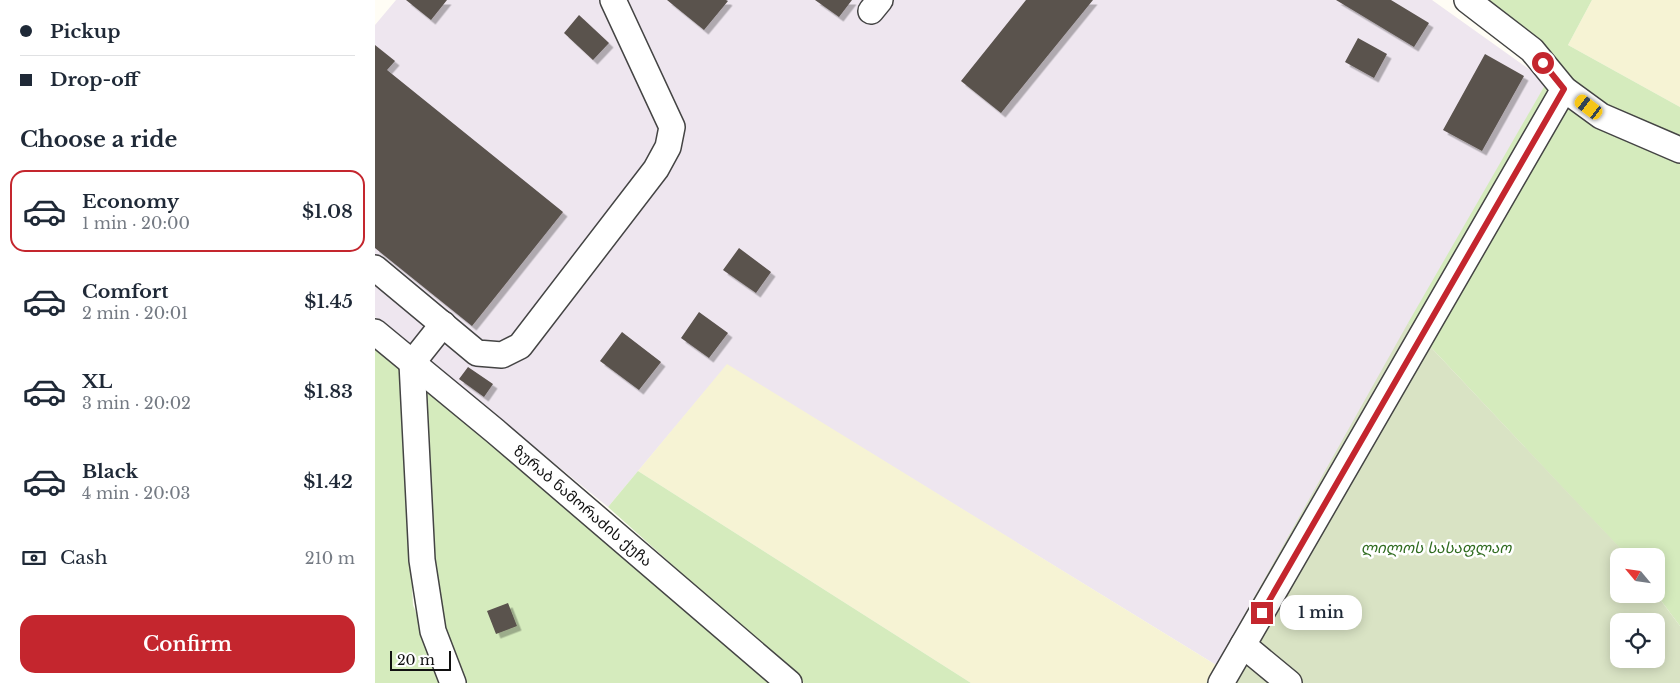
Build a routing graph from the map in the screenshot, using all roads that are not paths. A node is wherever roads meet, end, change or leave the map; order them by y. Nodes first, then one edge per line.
1 (613, 0) edge
2 (1467, 0) edge
3 (1564, 89) junction
4 (1680, 150) edge
5 (375, 268) edge
6 (443, 324) junction
7 (375, 332) edge
8 (412, 363) junction
9 (1243, 645) junction
10 (453, 683) edge
11 (789, 683) edge
12 (1221, 683) edge
13 (1289, 683) edge

1 - 6 street
2 - 3 street
3 - 4 street
3 - 9 street
5 - 6 street
6 - 8 street
7 - 8 street, ზურაბ ნამორაძის ქუჩა
8 - 10 street
8 - 11 street, ზურაბ ნამორაძის ქუჩა
9 - 12 street
9 - 13 street

